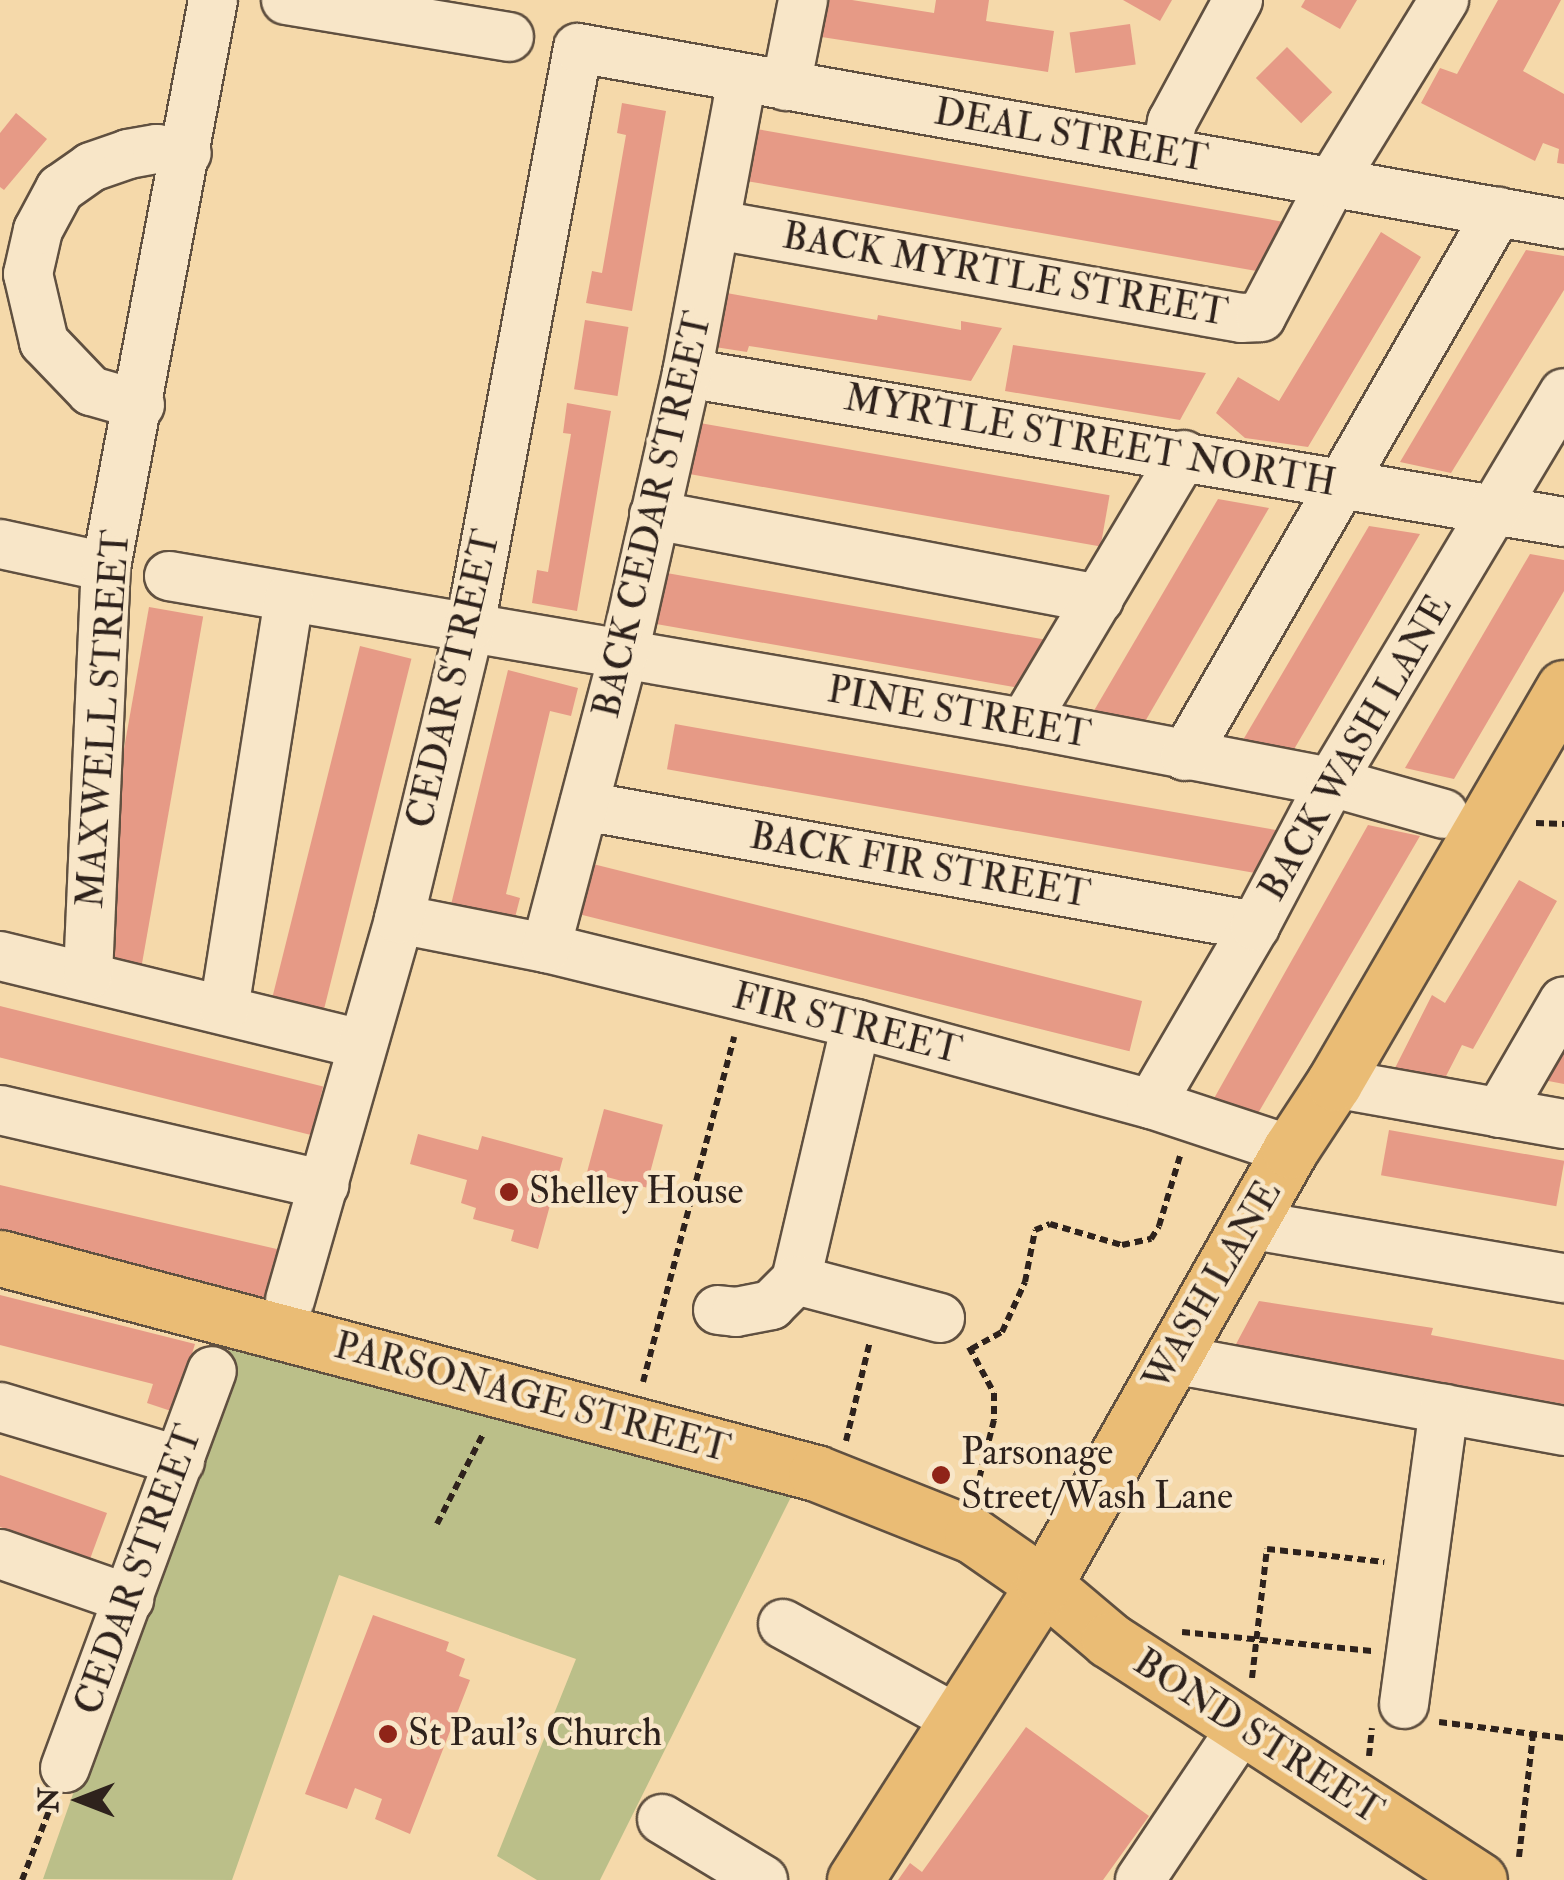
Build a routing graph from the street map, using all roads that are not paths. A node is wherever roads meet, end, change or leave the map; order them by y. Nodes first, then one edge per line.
1 (213, 0) edge
2 (286, 0) edge
3 (803, 0) edge
4 (1238, 0) edge
5 (1444, 0) edge
6 (509, 37) dead end
7 (578, 48) joint
8 (764, 82) junction
9 (1166, 153) junction
10 (186, 154) junction
11 (1332, 182) junction
12 (1498, 212) junction
13 (1564, 224) edge
14 (717, 225) junction
15 (688, 373) junction
16 (1564, 393) edge
17 (140, 405) junction
18 (1184, 456) junction
19 (1342, 485) junction
20 (1492, 513) junction
21 (654, 515) junction
22 (1564, 522) edge
23 (0, 544) edge
24 (106, 567) junction
25 (169, 576) dead end
26 (288, 598) junction
27 (1099, 599) junction
28 (470, 626) junction
29 (624, 653) junction
30 (1564, 688) edge
31 (1024, 723) junction
32 (1185, 756) junction
33 (1351, 787) junction
34 (584, 806) junction
35 (1444, 814) dead end
36 (399, 919) junction
37 (1255, 926) junction
38 (546, 948) junction
39 (0, 956) edge
40 (88, 975) junction
41 (1564, 1001) edge
42 (224, 1009) junction
43 (856, 1024) junction
44 (362, 1044) junction
45 (1334, 1083) junction
46 (0, 1110) edge
47 (1172, 1111) junction
48 (1499, 1113) junction
49 (1564, 1124) edge
50 (1290, 1150) junction
51 (324, 1185) junction
52 (1247, 1224) junction
53 (0, 1258) edge
54 (1564, 1278) edge
55 (796, 1280) junction
56 (290, 1300) dead end
57 (718, 1310) dead end
58 (956, 1334) road end
59 (1174, 1354) junction
60 (212, 1371) dead end
61 (0, 1408) edge
62 (1444, 1409) junction
63 (1564, 1431) edge
64 (180, 1461) junction
65 (0, 1554) edge
66 (1044, 1585) junction
67 (129, 1600) junction
68 (783, 1624) dead end
69 (1406, 1686) road end
70 (958, 1720) junction
71 (1238, 1723) junction
72 (66, 1768) road end
73 (662, 1820) dead end
74 (1498, 1875) edge
75 (1152, 1876) edge
76 (763, 1880) edge
77 (855, 1880) edge

1 - 10 street, MAXWELL STREET
2 - 6 street
3 - 8 street, BACK CEDAR STREET
4 - 9 street
5 - 11 street
7 - 8 street, DEAL STREET
7 - 28 street, CEDAR STREET
8 - 9 street, DEAL STREET
8 - 14 street, BACK CEDAR STREET
9 - 11 street, DEAL STREET
10 - 17 street, MAXWELL STREET
10 - 17 street
11 - 12 street, DEAL STREET
11 - 14 street, BACK MYRTLE STREET
12 - 13 street, DEAL STREET
12 - 19 street
14 - 15 street, BACK CEDAR STREET
15 - 18 street, MYRTLE STREET NORTH
15 - 21 street, BACK CEDAR STREET
16 - 20 street, BACK WASH LANE
17 - 24 street, MAXWELL STREET
18 - 19 street, MYRTLE STREET NORTH
18 - 27 street
19 - 20 street, MYRTLE STREET NORTH
19 - 32 street
20 - 22 street, MYRTLE STREET NORTH
20 - 33 street, BACK WASH LANE
21 - 27 street
21 - 29 street, BACK CEDAR STREET
23 - 24 street
24 - 40 street, MAXWELL STREET
25 - 26 street, PINE STREET
26 - 28 street, PINE STREET
26 - 42 street
27 - 31 street
28 - 29 street, PINE STREET
28 - 36 street, CEDAR STREET
29 - 31 street, PINE STREET
29 - 34 street, BACK CEDAR STREET
30 - 45 main road, WASH LANE
31 - 32 street, PINE STREET
32 - 33 street, PINE STREET
33 - 35 street, PINE STREET
33 - 37 street, BACK WASH LANE
34 - 37 street, BACK FIR STREET
34 - 38 street, BACK CEDAR STREET
36 - 38 street, FIR STREET
36 - 44 street, CEDAR STREET
37 - 47 street, BACK WASH LANE
38 - 43 street, FIR STREET
39 - 40 street
40 - 42 street
41 - 48 street
42 - 44 street
43 - 47 street, FIR STREET
43 - 55 street
44 - 51 street, CEDAR STREET
45 - 48 street
45 - 50 main road, WASH LANE
46 - 51 street
47 - 50 street, FIR STREET
48 - 49 street
50 - 52 main road, WASH LANE
51 - 56 street, CEDAR STREET
52 - 54 street
52 - 59 main road, WASH LANE
53 - 66 main road, PARSONAGE STREET
55 - 57 street
55 - 58 street
59 - 62 street
59 - 66 main road, WASH LANE
60 - 64 street, CEDAR STREET
61 - 64 street
62 - 63 street
62 - 69 street
64 - 67 street, CEDAR STREET
65 - 67 street
66 - 70 main road, WASH LANE
66 - 71 main road, BOND STREET
67 - 72 street, CEDAR STREET
68 - 70 street
70 - 77 main road, WASH LANE
71 - 74 main road, BOND STREET
71 - 75 street
73 - 76 street

